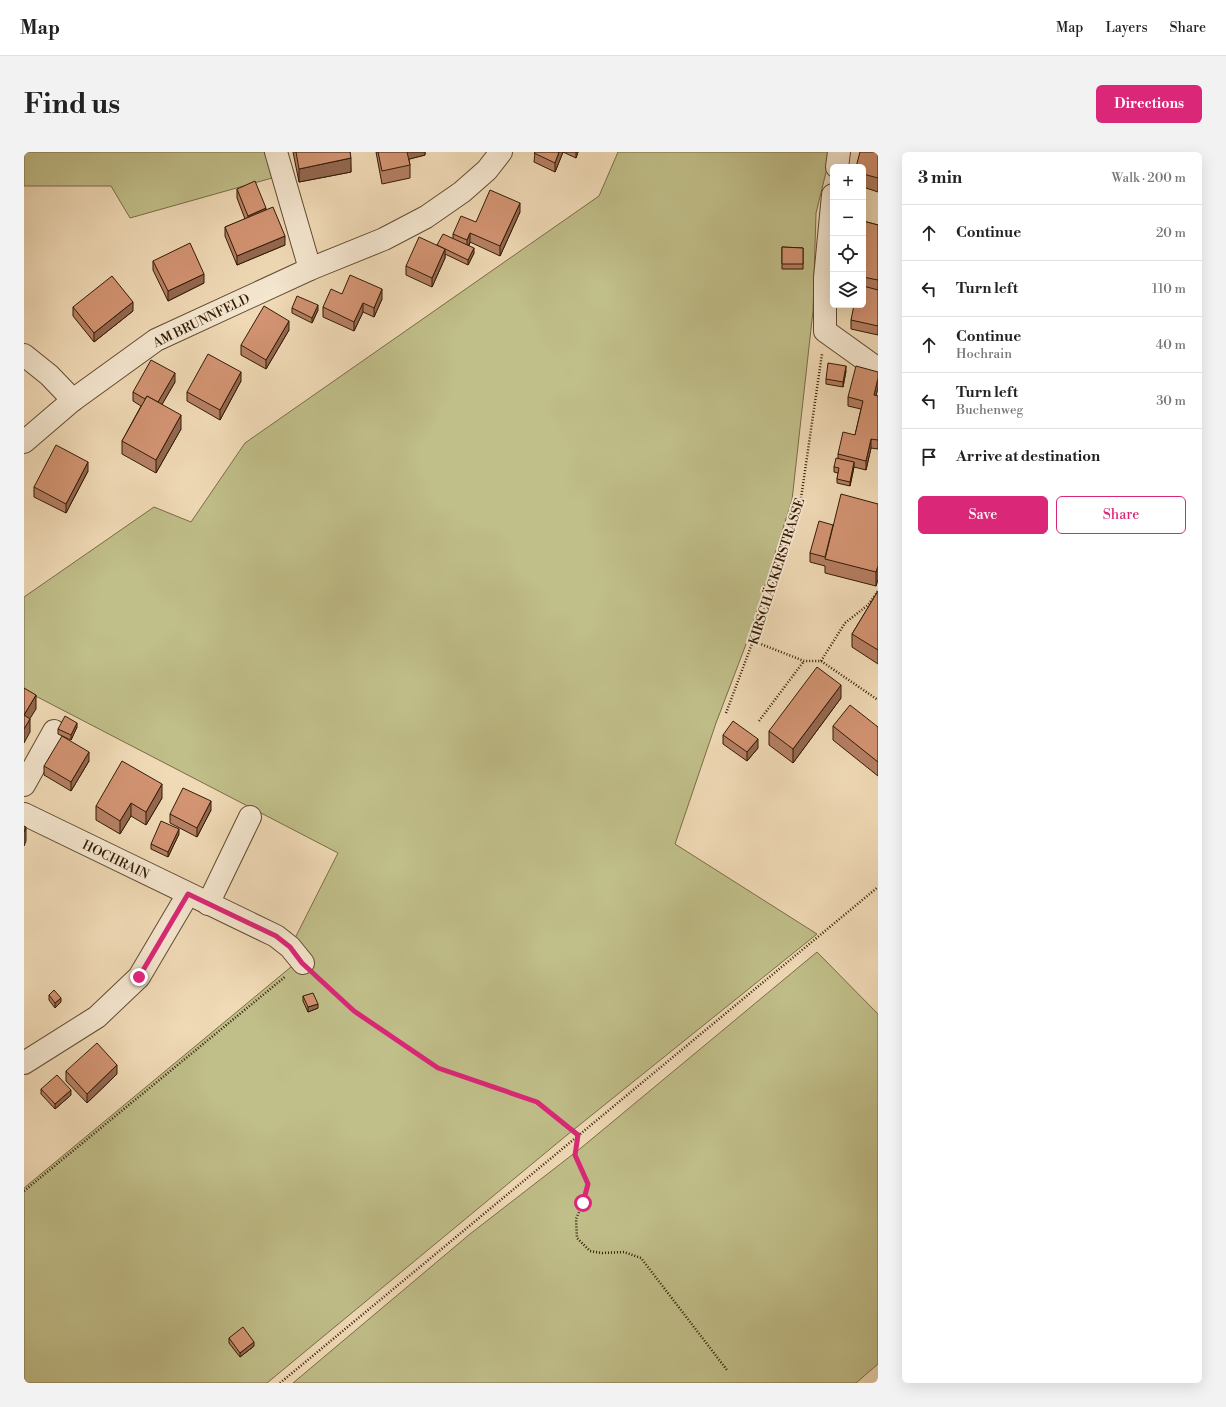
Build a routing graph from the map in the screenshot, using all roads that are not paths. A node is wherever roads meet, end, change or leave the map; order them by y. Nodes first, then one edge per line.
1 (276, 152) edge
2 (501, 152) edge
3 (839, 152) edge
4 (837, 164) edge
5 (833, 200) edge
6 (310, 269) junction
7 (24, 355) edge
8 (878, 369) edge
9 (73, 400) junction
10 (24, 442) edge
11 (54, 731) dead end
12 (24, 785) edge
13 (24, 814) edge
14 (250, 817) dead end
15 (188, 894) junction
16 (208, 904) junction
17 (302, 963) road end
18 (24, 1064) edge

1 - 6 street
2 - 6 street, AM BRUNNFELD
3 - 4 street
5 - 8 street
6 - 9 street, AM BRUNNFELD
7 - 9 street
9 - 10 street, AM BRUNNFELD
11 - 12 street
13 - 15 street, HOCHRAIN
14 - 16 street
15 - 16 street, HOCHRAIN
15 - 18 street
16 - 17 street, HOCHRAIN

